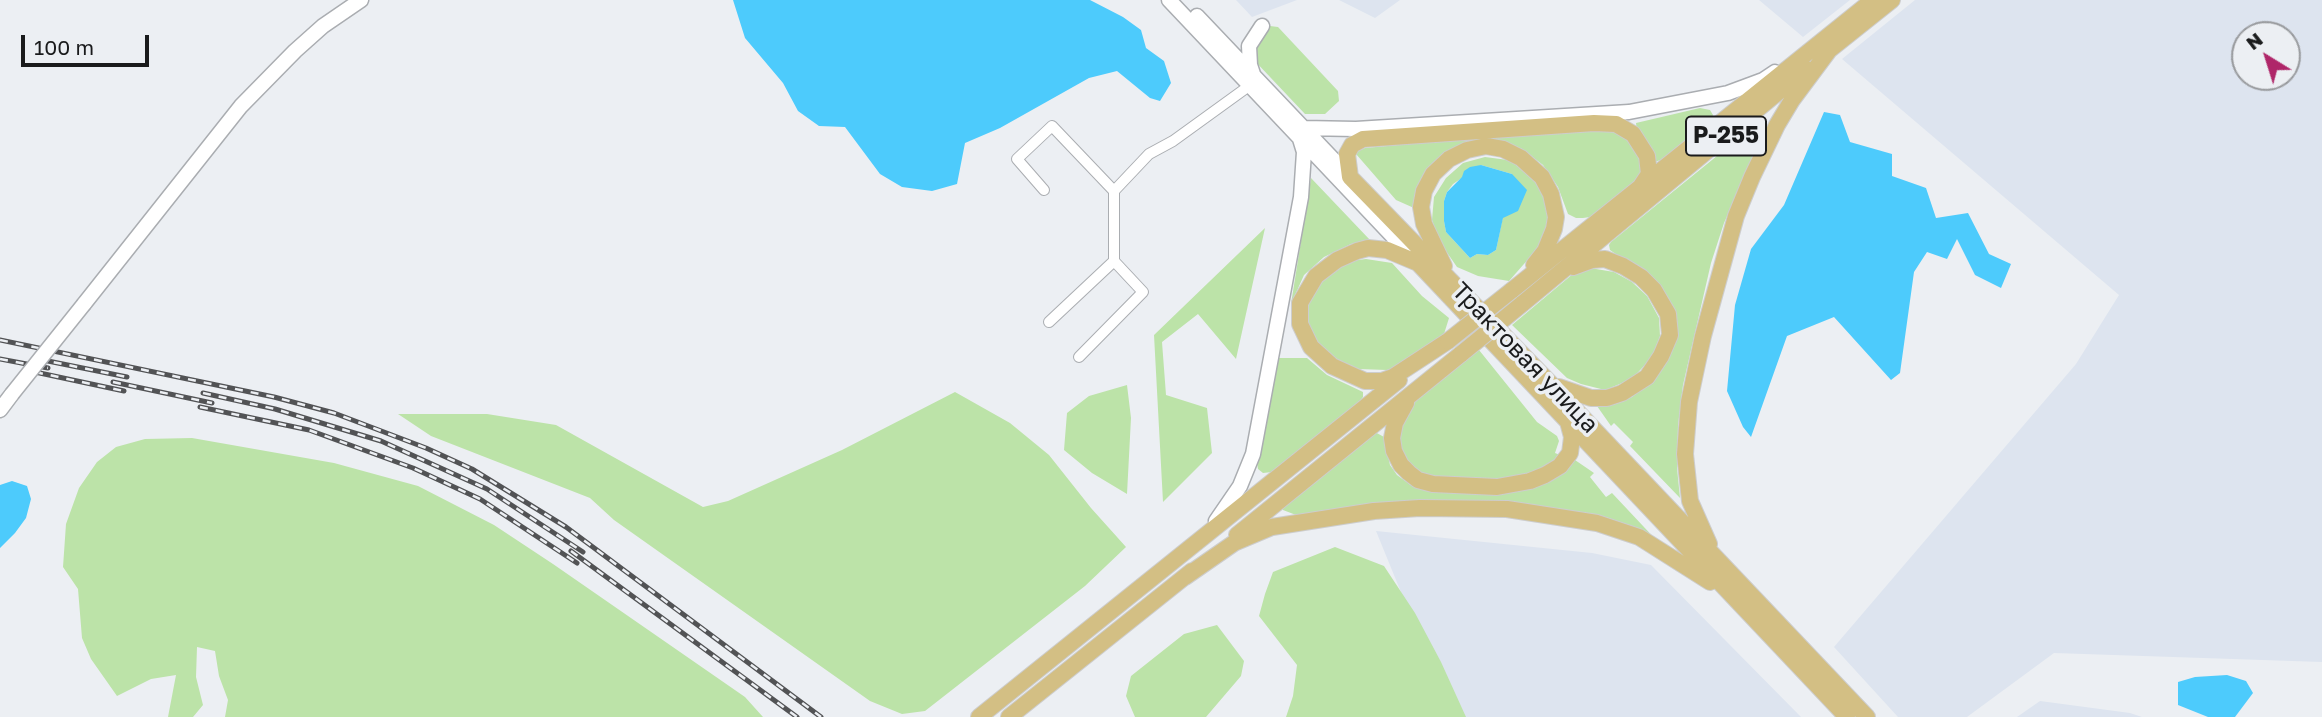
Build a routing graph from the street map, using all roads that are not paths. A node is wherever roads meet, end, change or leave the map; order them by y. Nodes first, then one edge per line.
1 (361, 0) edge
2 (1169, 0) edge
3 (1181, 0) edge
4 (1873, 0) edge
5 (1892, 0) edge
6 (1262, 26) dead end
7 (1830, 50) junction
8 (1806, 53) junction
9 (1252, 82) junction
10 (1301, 134) junction
11 (1350, 177) junction
12 (1639, 189) junction
13 (1044, 190) dead end
14 (1114, 191) junction
15 (1114, 261) junction
16 (1418, 263) junction
17 (1561, 272) junction
18 (1458, 289) junction
19 (1511, 291) junction
20 (1049, 323) dead end
21 (1447, 341) junction
22 (1461, 354) junction
23 (1079, 356) dead end
24 (1549, 382) junction
25 (0, 410) edge
26 (1567, 420) junction
27 (1171, 561) junction
28 (1728, 572) junction
29 (1185, 577) junction
30 (1743, 607) junction
31 (979, 717) edge
32 (1009, 717) edge
33 (1847, 717) edge
34 (1867, 717) edge

1 - 25 main road, bridge
2 - 9 main road, Трактовая улица
3 - 9 main road, Трактовая улица
4 - 8 main road
5 - 7 main road, Р-255
6 - 9 main road
7 - 17 main road, Р-255
7 - 28 main road
8 - 10 main road
8 - 12 main road
9 - 10 main road, Трактовая улица
9 - 14 street
10 - 11 main road, Трактовая улица
10 - 16 main road, Трактовая улица
10 - 27 main road
11 - 12 main road
11 - 18 main road, Трактовая улица
12 - 19 main road
13 - 14 street
14 - 15 street
15 - 20 street
15 - 23 street
16 - 21 main road
16 - 26 main road, Трактовая улица
17 - 22 main road, bridge
17 - 24 main road
18 - 19 main road
18 - 24 main road, Трактовая улица
19 - 21 main road, bridge
21 - 27 main road
22 - 26 main road
22 - 29 main road
24 - 28 main road, Трактовая улица
26 - 30 main road, Трактовая улица
27 - 31 main road
28 - 34 main road, Трактовая улица
29 - 30 main road
29 - 32 main road
30 - 33 main road, Трактовая улица

